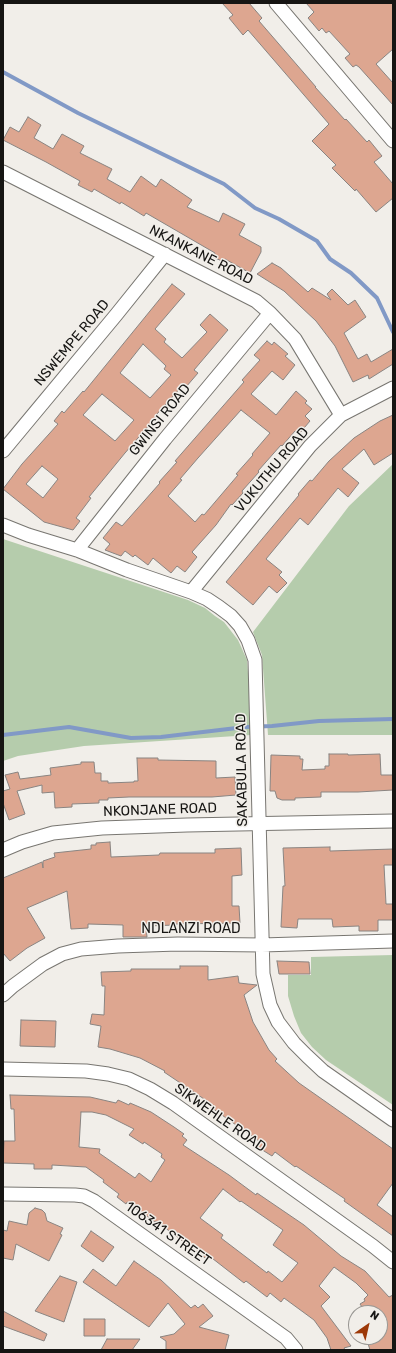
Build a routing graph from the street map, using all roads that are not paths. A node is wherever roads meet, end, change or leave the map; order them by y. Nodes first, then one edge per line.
1 (276, 3) edge
2 (393, 141) edge
3 (3, 172) edge
4 (165, 254) junction
5 (270, 313) junction
6 (393, 388) edge
7 (341, 416) junction
8 (3, 451) edge
9 (3, 525) edge
10 (77, 550) junction
11 (191, 592) junction
12 (393, 821) edge
13 (259, 824) junction
14 (3, 850) edge
15 (393, 941) edge
16 (262, 945) junction
17 (3, 995) edge
18 (3, 1069) edge
19 (393, 1120) edge
20 (3, 1194) edge
21 (393, 1262) edge
22 (296, 1350) edge

1 - 2 street
3 - 4 street, NKANKANE ROAD
4 - 5 street, NKANKANE ROAD
4 - 8 street, NSWEMPE ROAD
5 - 7 street, NKANKANE ROAD
5 - 10 street, GWINSI ROAD
6 - 7 street, VUKUTHU ROAD
7 - 11 street, VUKUTHU ROAD
9 - 10 street, SAKABULA ROAD
10 - 11 street, SAKABULA ROAD
11 - 13 street, SAKABULA ROAD
12 - 13 street, NKONJANE ROAD
13 - 14 street, NKONJANE ROAD
13 - 16 street, SAKABULA ROAD
15 - 16 street, NDLANZI ROAD
16 - 17 street, NDLANZI ROAD
16 - 19 street, SAKABULA ROAD
18 - 21 street, SIKWEHLE ROAD
20 - 22 street, 106341 STREET

